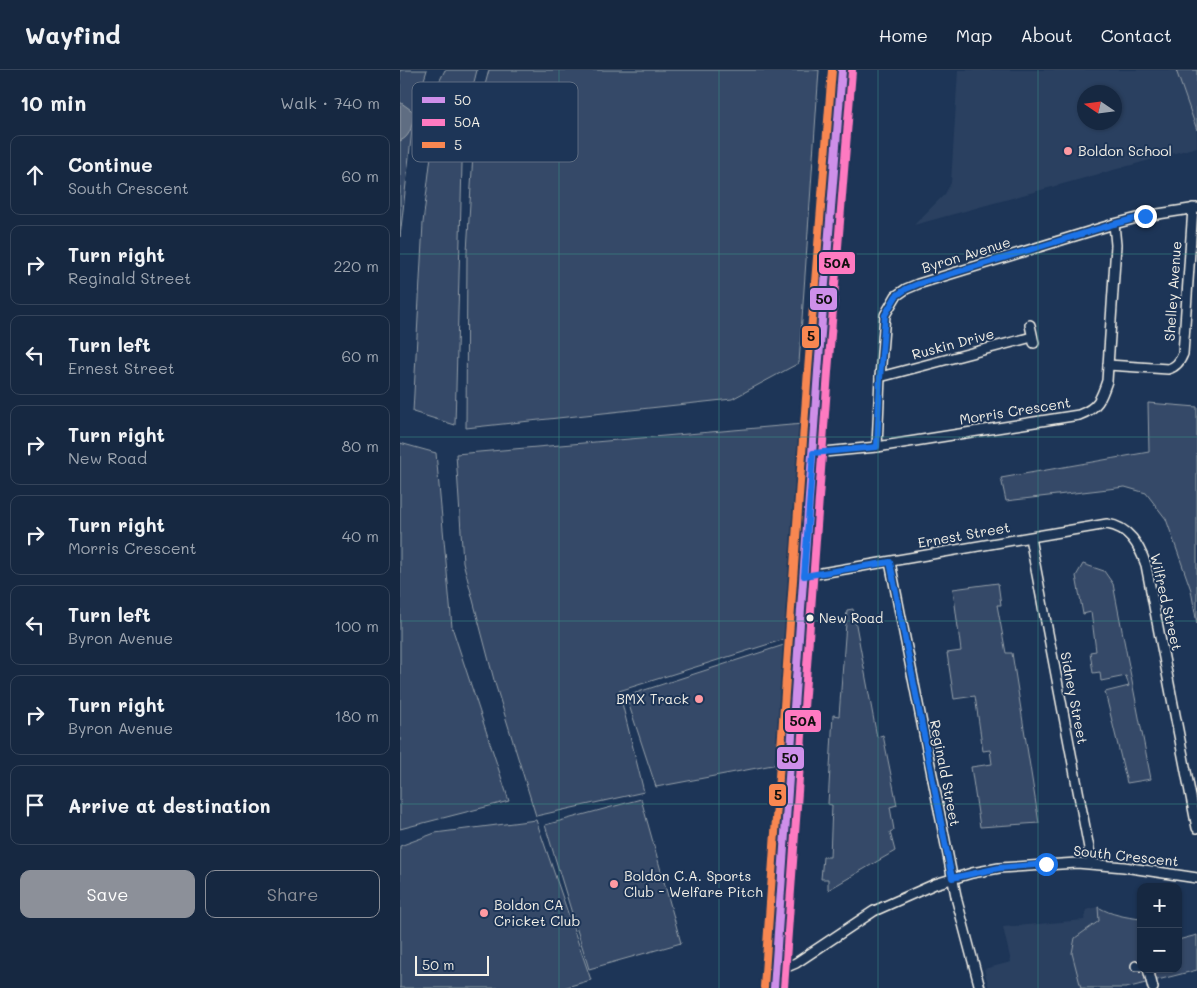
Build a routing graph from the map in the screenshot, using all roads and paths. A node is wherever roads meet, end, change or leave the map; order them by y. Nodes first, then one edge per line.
1 (842, 70) edge
2 (1195, 208) edge
3 (1114, 224) junction
4 (1030, 326) dead end
5 (1108, 365) junction
6 (880, 378) junction
7 (877, 447) junction
8 (813, 453) junction
9 (1128, 533) joint
10 (1030, 538) junction
11 (890, 562) junction
12 (804, 576) junction
13 (1197, 828) edge
14 (1092, 864) junction
15 (952, 878) junction
16 (1197, 878) edge
17 (775, 965) junction
18 (1149, 973) edge
19 (774, 988) edge
20 (980, 988) edge
21 (1153, 988) edge

1 - 8 main road
2 - 3 street, Byron Avenue
2 - 5 street, Shelley Avenue
3 - 5 street, Morris Crescent
3 - 6 street, Byron Avenue
4 - 6 street, Ruskin Drive
5 - 7 street, Morris Crescent
6 - 7 street, Byron Avenue
7 - 8 street, Morris Crescent
8 - 12 main road
9 - 10 street, Ernest Street
9 - 13 street, Wilfred Street
10 - 11 street, Ernest Street
10 - 14 street, Sidney Street
11 - 12 street, Ernest Street
11 - 15 street, Reginald Street
12 - 17 main road
14 - 15 street, South Crescent
14 - 16 street, South Crescent
15 - 17 street, South Crescent
15 - 20 street, Reginald Street
17 - 19 main road
18 - 21 street

